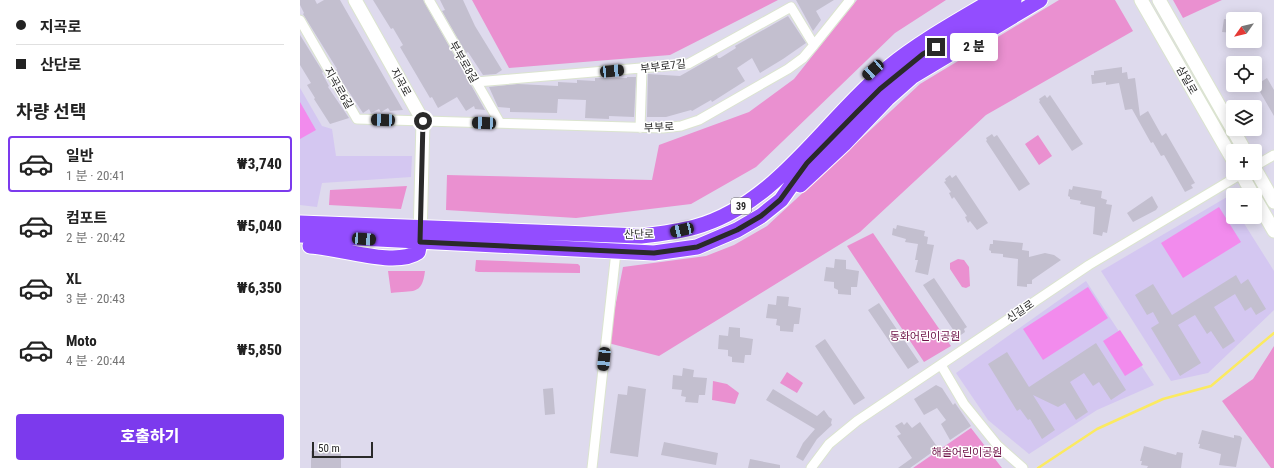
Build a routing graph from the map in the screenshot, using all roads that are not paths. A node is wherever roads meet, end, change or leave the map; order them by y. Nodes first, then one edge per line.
1 (355, 0) edge
2 (428, 0) edge
3 (850, 0) edge
4 (976, 0) edge
5 (994, 0) edge
6 (1014, 0) edge
7 (1141, 0) edge
8 (1159, 0) edge
9 (1037, 1) edge
10 (300, 20) edge
11 (814, 45) junction
12 (642, 69) junction
13 (476, 82) junction
14 (423, 121) junction
15 (500, 124) junction
16 (640, 128) junction
17 (1241, 144) edge
18 (1226, 148) edge
19 (1274, 156) edge
20 (1262, 164) edge
21 (1230, 180) edge
22 (1262, 180) edge
23 (767, 188) junction
24 (780, 200) junction
25 (1274, 202) edge
26 (1262, 210) edge
27 (300, 215) edge
28 (300, 223) edge
29 (420, 226) junction
30 (1274, 231) edge
31 (352, 232) junction
32 (300, 236) edge
33 (420, 242) junction
34 (300, 244) edge
35 (616, 252) junction
36 (941, 365) junction
37 (1020, 465) edge
38 (592, 468) edge
39 (811, 468) edge

1 - 14 street, 지곡로
2 - 13 street, 부부로8길
3 - 11 street, 부부로
4 - 23 main road
5 - 23 main road, 산단로 / 39
6 - 24 main road, 산단로 / 39
7 - 18 street, 삼일로
8 - 17 street, 삼일로
9 - 24 main road
10 - 14 street, 지곡로6길
11 - 12 street, 부부로7길
11 - 16 street, 부부로
12 - 13 street, 부부로7길
12 - 16 street
13 - 15 street, 부부로8길
14 - 15 street, 부부로
14 - 29 street
15 - 16 street, 부부로
19 - 20 street
21 - 36 street, 신길로
22 - 25 street
23 - 29 main road, 산단로 / 39
24 - 35 main road, 산단로 / 39
26 - 30 street
27 - 31 main road
28 - 31 main road, 산단로 / 39
29 - 31 main road, 산단로 / 39
29 - 33 street
31 - 32 main road, 산단로 / 39
31 - 33 main road, 산단로 / 39
31 - 34 main road
33 - 34 main road
33 - 35 main road, 산단로 / 39
35 - 38 street
36 - 37 street
36 - 39 street, 신길로

